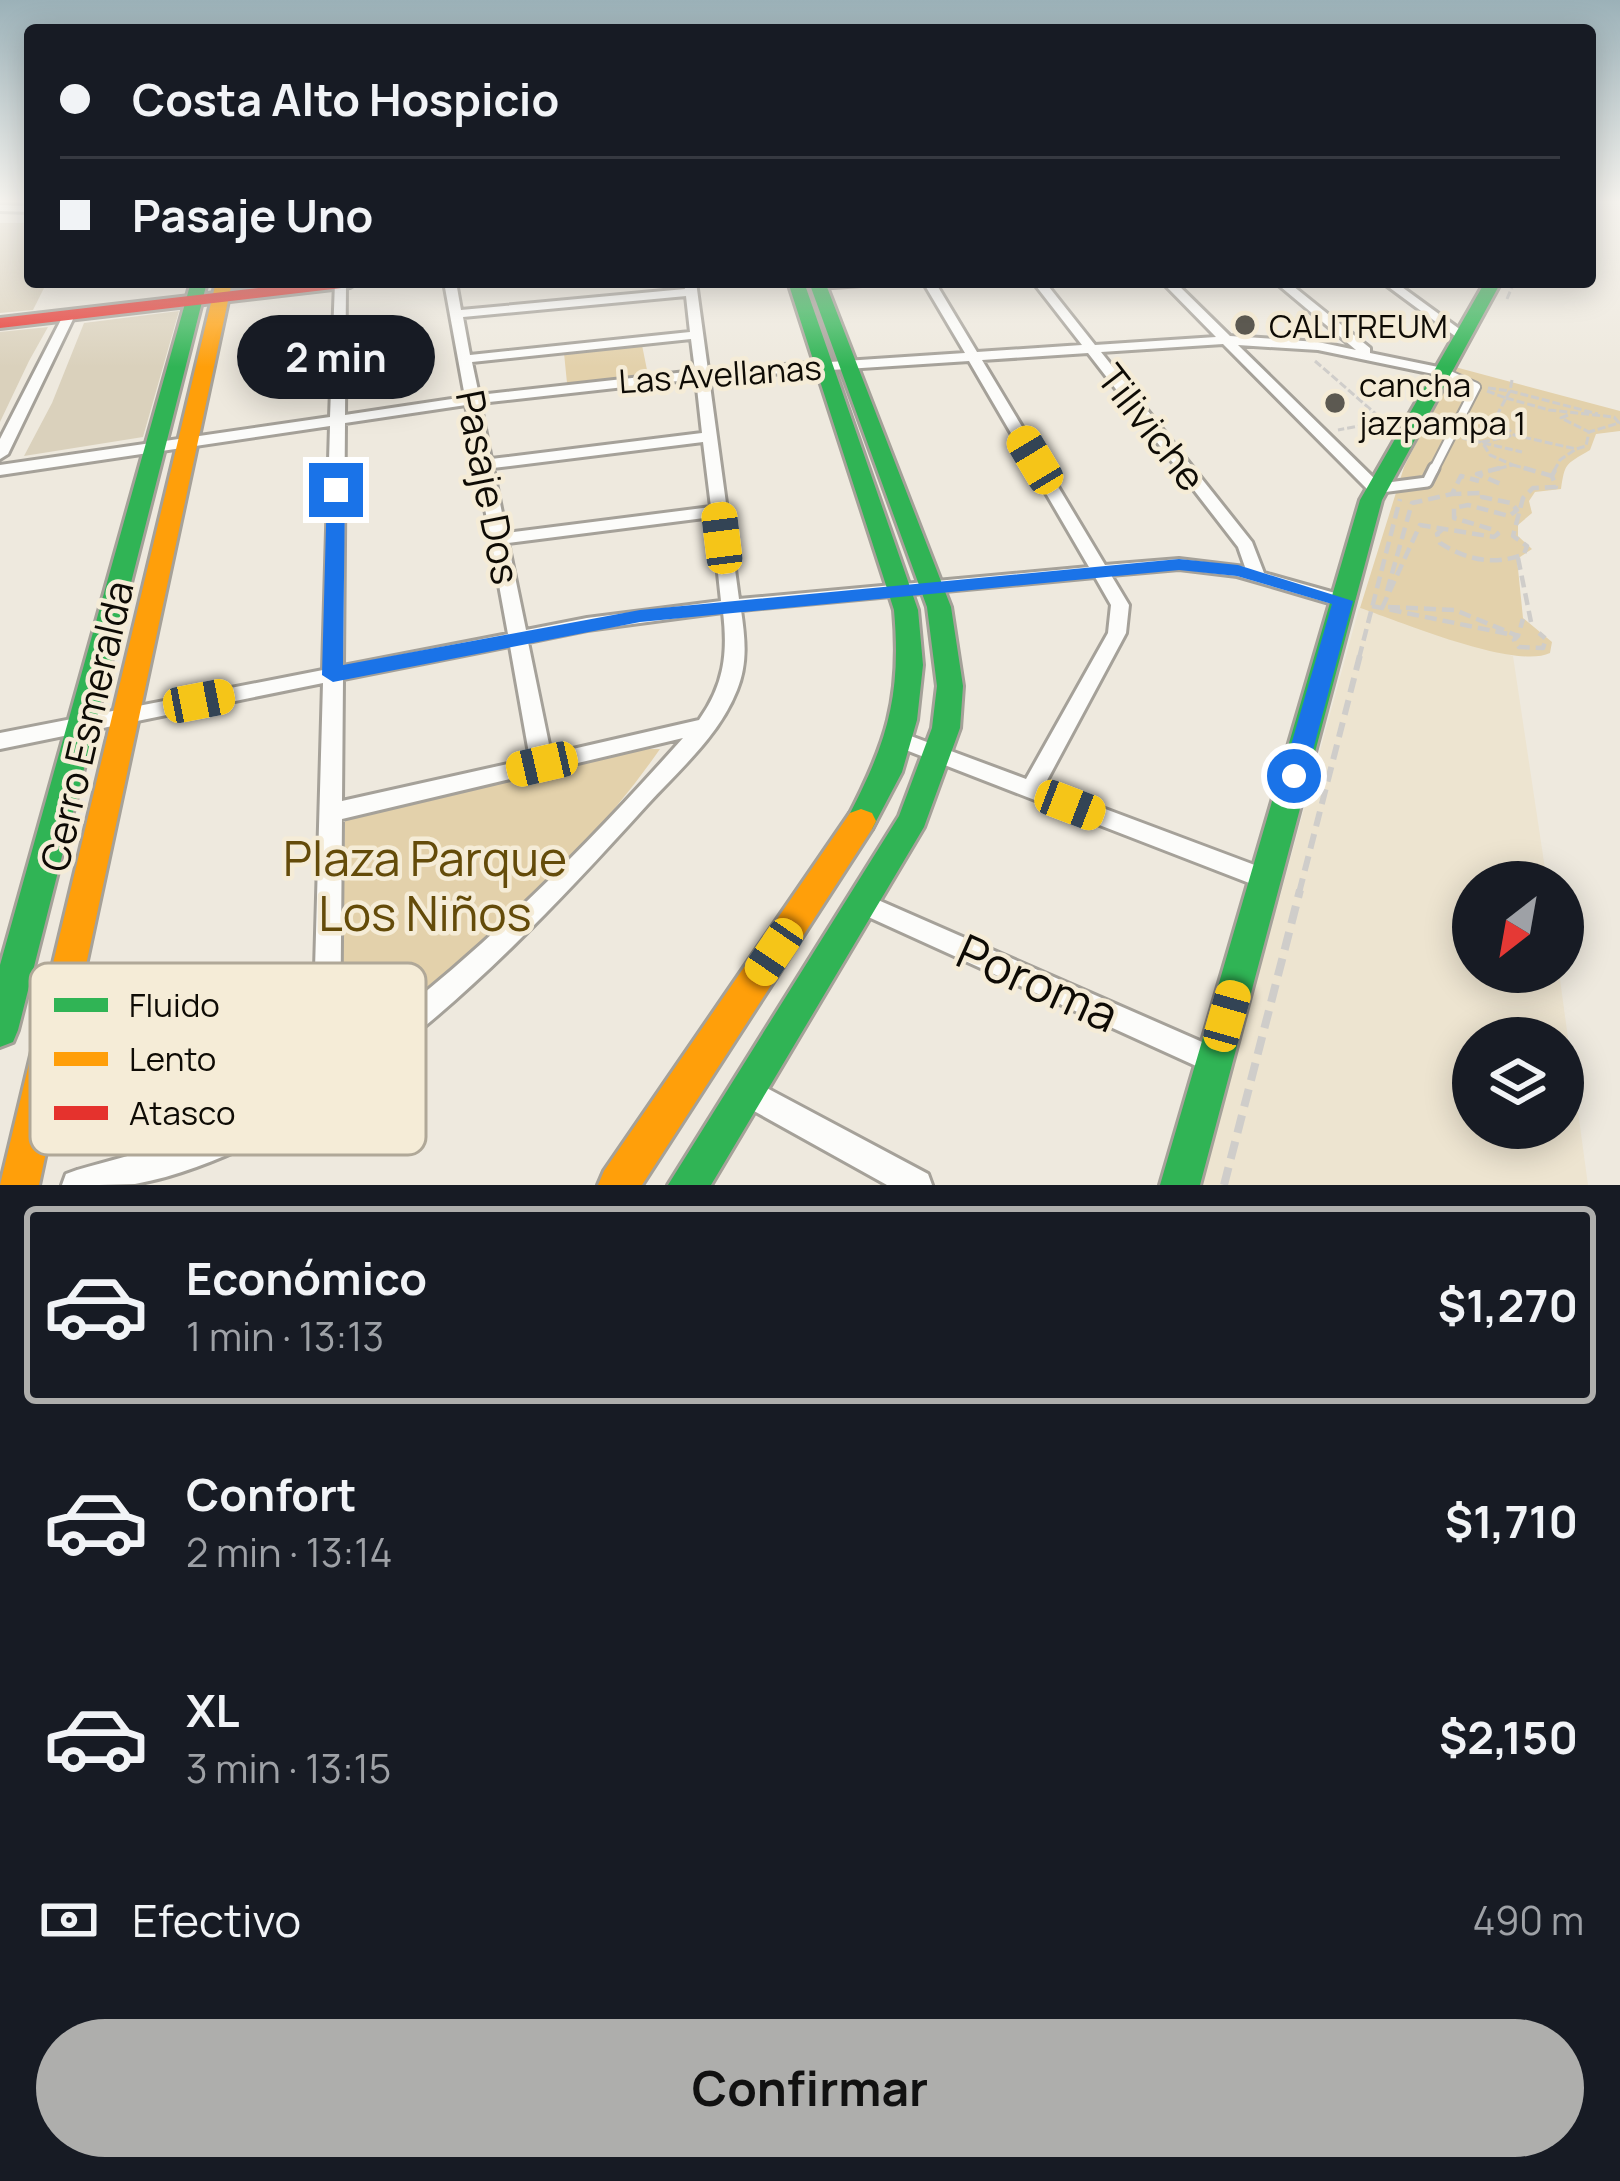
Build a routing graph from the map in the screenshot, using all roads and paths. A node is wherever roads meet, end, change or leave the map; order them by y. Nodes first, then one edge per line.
1 (258, 288) edge
2 (340, 288) edge
3 (451, 288) edge
4 (681, 288) edge
5 (690, 288) edge
6 (812, 288) edge
7 (933, 288) edge
8 (1044, 288) edge
9 (1174, 288) edge
10 (1288, 288) edge
11 (1396, 288) edge
12 (1490, 288) edge
13 (1511, 288) edge
14 (209, 291) edge
15 (1502, 307) dead end
16 (456, 314) junction
17 (69, 315) junction
18 (0, 319) edge
19 (696, 335) junction
20 (1463, 336) junction
21 (1227, 340) junction
22 (1092, 349) junction
23 (1304, 351) dead end
24 (1370, 355) junction
25 (974, 357) junction
26 (465, 359) junction
27 (837, 366) junction
28 (1443, 372) junction
29 (701, 374) junction
30 (1512, 380) dead end
31 (1476, 387) junction
32 (1510, 391) junction
33 (1505, 399) junction
34 (473, 400) junction
35 (1568, 415) junction
36 (1607, 416) junction
37 (338, 420) junction
38 (1589, 432) junction
39 (1321, 434) junction
40 (1451, 435) junction
41 (1514, 435) junction
42 (710, 437) junction
43 (187, 442) junction
44 (1482, 442) junction
45 (157, 447) junction
46 (1576, 449) junction
47 (1522, 452) dead end
48 (0, 454) edge
49 (485, 464) junction
50 (1513, 465) junction
51 (0, 470) edge
52 (1552, 476) junction
53 (1479, 482) dead end
54 (1404, 484) junction
55 (1503, 485) dead end
56 (1376, 489) junction
57 (1452, 494) junction
58 (1469, 494) junction
59 (1468, 505) junction
60 (719, 511) junction
61 (1454, 518) junction
62 (1446, 526) junction
63 (499, 539) junction
64 (1520, 558) junction
65 (1101, 571) junction
66 (1256, 575) junction
67 (936, 586) junction
68 (899, 590) junction
69 (1343, 601) junction
70 (731, 605) junction
71 (1372, 606) junction
72 (1382, 608) junction
73 (1539, 633) dead end
74 (1518, 637) junction
75 (518, 638) junction
76 (333, 675) junction
77 (125, 716) junction
78 (82, 725) junction
79 (705, 726) junction
80 (900, 740) junction
81 (0, 741) edge
82 (940, 755) junction
83 (542, 764) junction
84 (1031, 790) junction
85 (330, 812) junction
86 (1265, 879) junction
87 (862, 903) junction
88 (69, 963) edge
89 (328, 963) edge
90 (426, 1002) edge
91 (0, 1030) edge
92 (1214, 1061) junction
93 (746, 1091) junction
94 (30, 1136) edge
95 (179, 1155) edge
96 (19, 1185) edge
97 (77, 1185) edge
98 (618, 1185) edge
99 (688, 1185) edge
100 (917, 1185) edge
101 (1180, 1185) edge
102 (1224, 1185) edge

1 - 14 street
2 - 37 street
3 - 16 street, Pasaje Dos
4 - 16 street
5 - 19 street
6 - 27 street
7 - 25 street
8 - 22 street, Tiliviche
9 - 21 street
10 - 24 street
11 - 20 street
12 - 20 street
13 - 15 path
14 - 17 street
14 - 18 street
14 - 43 street, Cerro Esmeralda
14 - 45 street, Cerro Esmeralda
16 - 26 street, Pasaje Dos
17 - 18 street
17 - 48 street
19 - 26 street
19 - 29 street
20 - 28 street
21 - 22 street, Las Avellanas
21 - 24 street, Las Avellanas
21 - 39 street
22 - 25 street, Las Avellanas
22 - 66 street, Tiliviche
23 - 39 path
24 - 28 street, Las Avellanas
25 - 27 street, Las Avellanas
25 - 65 street
26 - 34 street, Pasaje Dos
27 - 29 street, Las Avellanas
27 - 67 street
27 - 68 street
28 - 31 lane
28 - 56 street
29 - 34 street, Las Avellanas
29 - 42 street
30 - 32 path
31 - 32 path
31 - 33 path
31 - 40 lane
32 - 33 path
32 - 36 path
33 - 35 path
33 - 41 path
34 - 37 street, Las Avellanas
34 - 49 street, Pasaje Dos
35 - 36 path
35 - 38 path
36 - 38 path
37 - 43 street, Las Avellanas
37 - 76 street
38 - 46 path
39 - 56 street
40 - 44 path
40 - 54 lane
41 - 44 path
41 - 46 path
42 - 49 street
42 - 60 street
43 - 45 street, Las Avellanas
43 - 77 street, Cerro Esmeralda
44 - 47 path
44 - 50 path
45 - 51 street, Las Avellanas
45 - 78 street, Cerro Esmeralda
46 - 52 path
49 - 63 street, Pasaje Dos
50 - 52 path
50 - 55 path
52 - 64 path
53 - 57 path
54 - 56 lane
54 - 71 path
56 - 69 street
57 - 58 path
57 - 72 path
58 - 59 path
58 - 59 path
59 - 61 path
60 - 63 street
60 - 70 street
61 - 62 path
61 - 62 path
62 - 64 path
62 - 72 path
63 - 75 street, Pasaje Dos
64 - 74 path
65 - 66 street
65 - 67 street
65 - 84 street
66 - 69 street
67 - 68 street
67 - 82 street
68 - 70 street
68 - 80 street
69 - 71 path
69 - 86 street
70 - 75 street
70 - 79 street
71 - 72 path
71 - 102 path
72 - 74 path
72 - 74 path
73 - 74 path
75 - 76 street
75 - 83 street, Pasaje Dos
76 - 77 street
76 - 85 street
77 - 78 street
77 - 88 street, Cerro Esmeralda
78 - 81 street
78 - 91 street, Cerro Esmeralda
79 - 83 street
79 - 90 street
80 - 82 street
80 - 98 street
82 - 84 street
82 - 87 street
83 - 85 street
84 - 86 street
85 - 89 street
86 - 92 street
87 - 92 street, Poroma
87 - 93 street
92 - 101 street
93 - 99 street
93 - 100 street
94 - 96 street, Cerro Esmeralda
95 - 97 street

